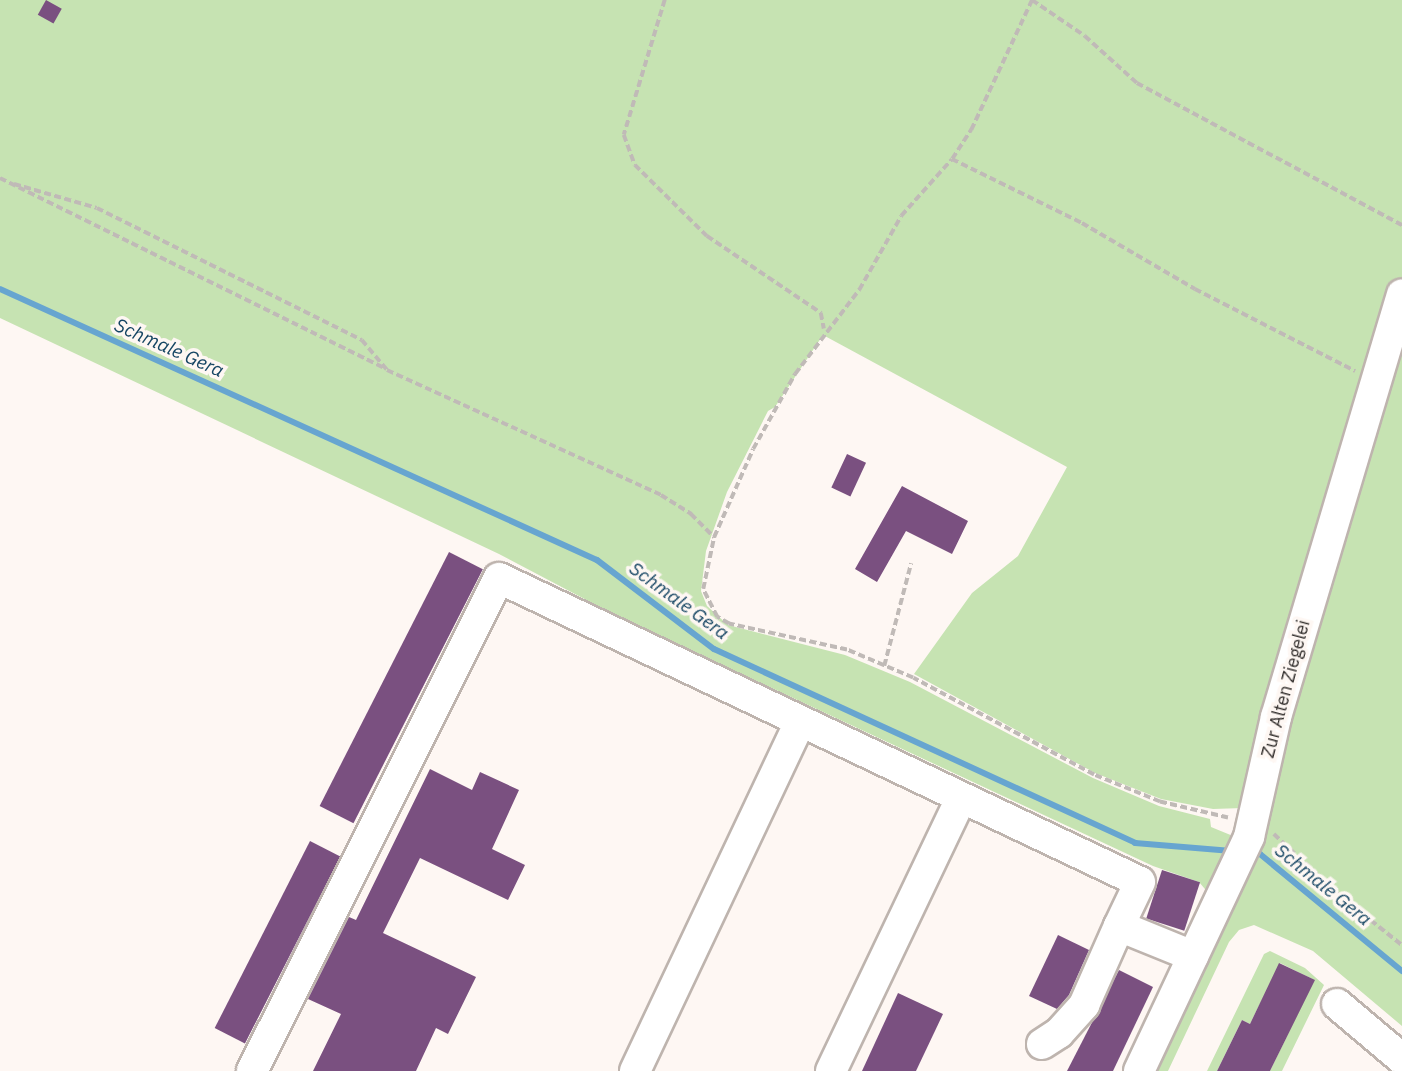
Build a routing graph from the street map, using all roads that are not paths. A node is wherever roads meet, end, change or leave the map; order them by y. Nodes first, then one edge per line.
1 (1402, 294) edge
2 (800, 722) junction
3 (961, 798) junction
4 (1119, 926) junction
5 (1193, 957) junction
6 (1337, 1003) dead end
7 (1042, 1044) dead end
8 (1402, 1059) edge
9 (252, 1071) edge
10 (635, 1071) edge
11 (831, 1071) edge
12 (1139, 1071) edge

1 - 5 street, Zur Alten Ziegelei
2 - 3 street
2 - 9 street
2 - 10 street
3 - 4 street
3 - 11 street
4 - 5 street
4 - 7 street
5 - 12 street, Zur Alten Ziegelei
6 - 8 street

